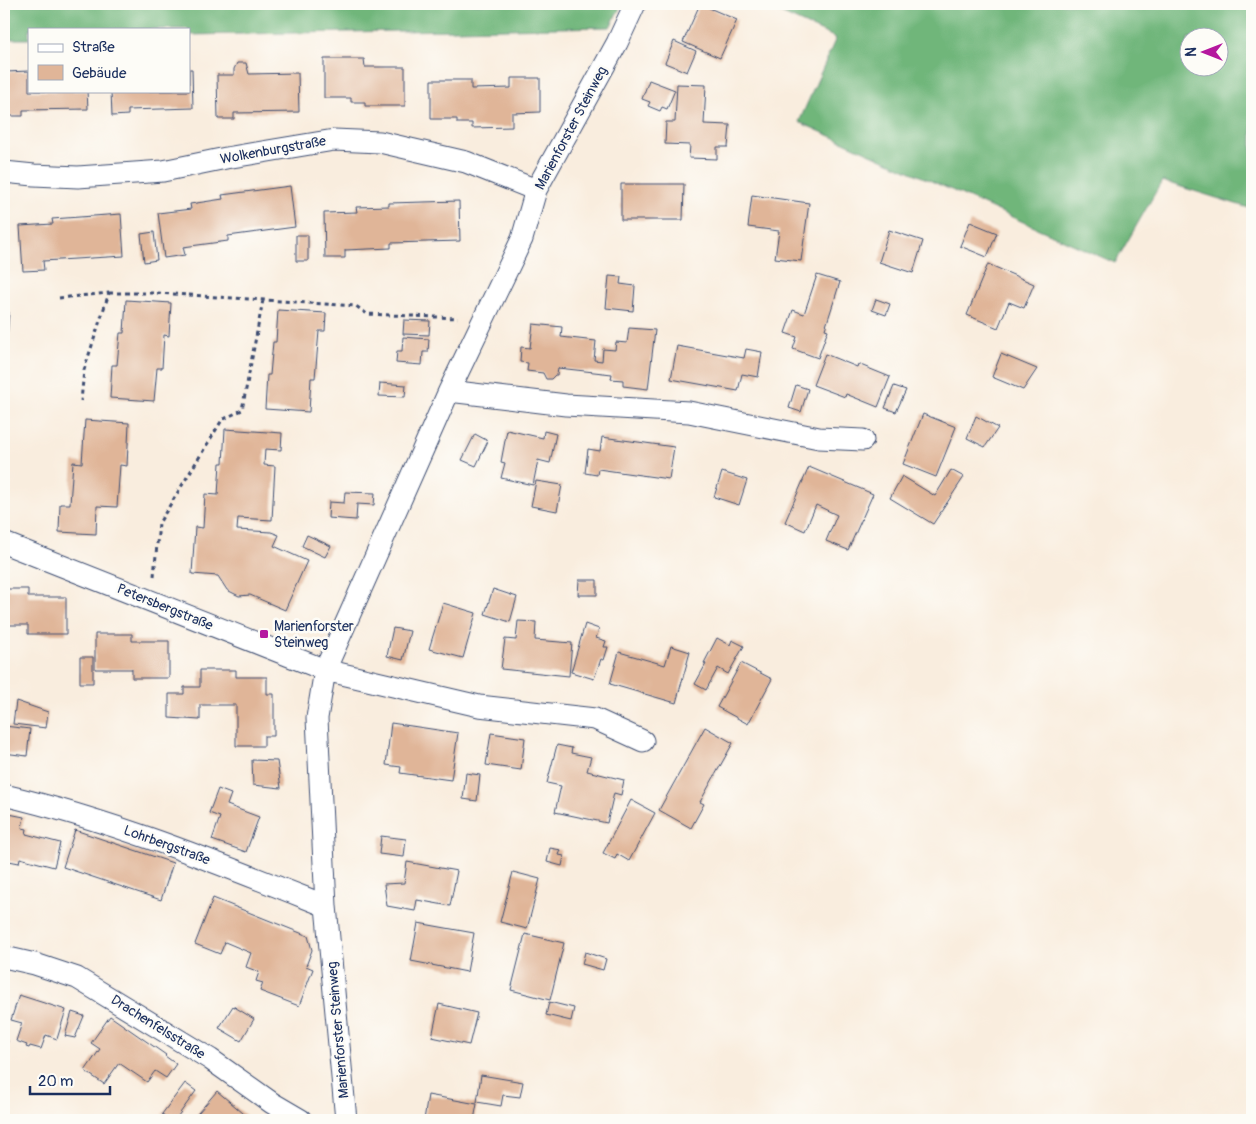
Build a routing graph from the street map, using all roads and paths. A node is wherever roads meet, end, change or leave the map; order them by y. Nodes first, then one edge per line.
1 (635, 4) edge
2 (4, 172) edge
3 (536, 190) junction
4 (109, 292) junction
5 (59, 298) dead end
6 (263, 300) junction
7 (484, 319) junction
8 (449, 391) junction
9 (81, 400) dead end
10 (863, 440) dead end
11 (4, 543) edge
12 (152, 602) junction
13 (325, 670) junction
14 (642, 741) dead end
15 (4, 795) edge
16 (326, 906) junction
17 (4, 957) edge
18 (8, 1037) dead end
19 (4, 1052) edge
20 (301, 1120) edge
21 (346, 1120) edge

1 - 3 street, Marienforster Steinweg
2 - 3 street, Wolkenburgstraße
3 - 7 street, Marienforster Steinweg
4 - 5 path
4 - 6 path
4 - 9 path
6 - 7 path
6 - 12 path
7 - 8 street, Marienforster Steinweg
8 - 10 street
8 - 13 street, Marienforster Steinweg
11 - 12 street, Petersbergstraße
12 - 13 street, Petersbergstraße
13 - 14 street
13 - 16 street, Marienforster Steinweg
15 - 16 street, Lohrbergstraße
16 - 21 street, Marienforster Steinweg
17 - 20 street, Drachenfelsstraße
18 - 19 path

